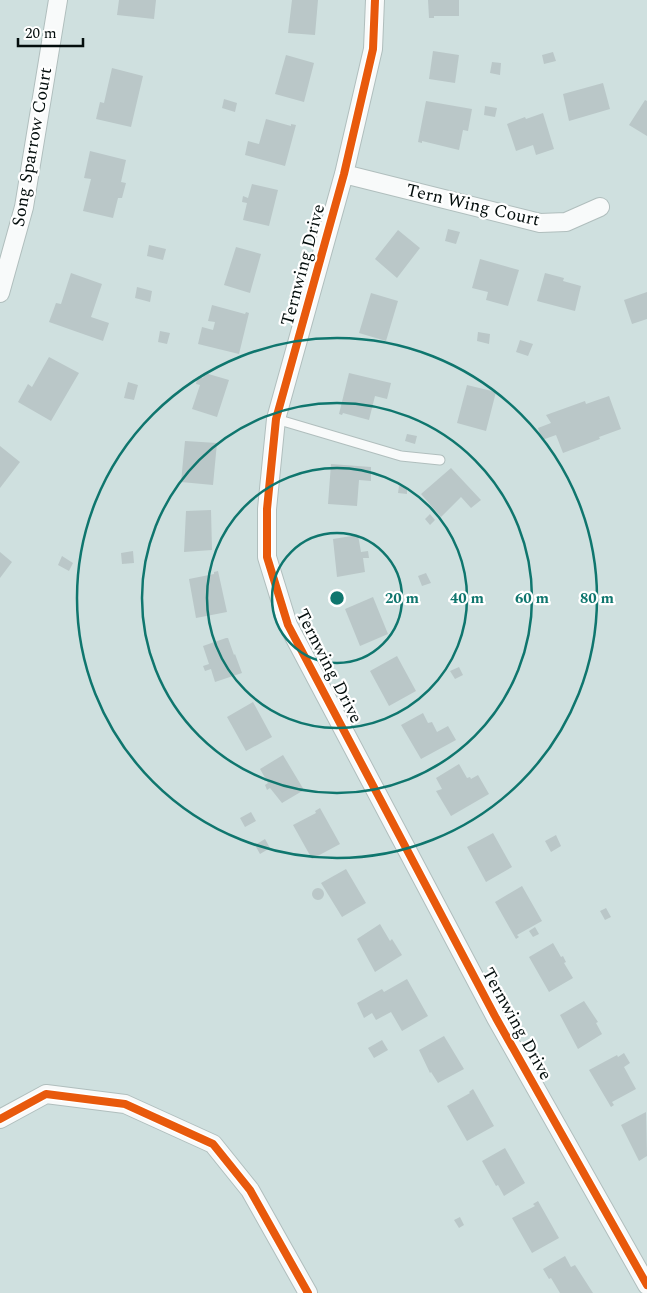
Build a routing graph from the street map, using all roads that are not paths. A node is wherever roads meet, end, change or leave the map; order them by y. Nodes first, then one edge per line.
1 (58, 0) edge
2 (375, 0) edge
3 (344, 174) junction
4 (600, 206) dead end
5 (0, 293) edge
6 (276, 419) junction
7 (440, 460) dead end
8 (0, 1119) edge
9 (647, 1285) edge
10 (308, 1293) edge

1 - 5 street, Song Sparrow Court
2 - 3 street, Ternwing Drive
3 - 4 street, Tern Wing Court
3 - 6 street, Ternwing Drive
6 - 7 lane
6 - 9 street, Ternwing Drive
8 - 10 street

